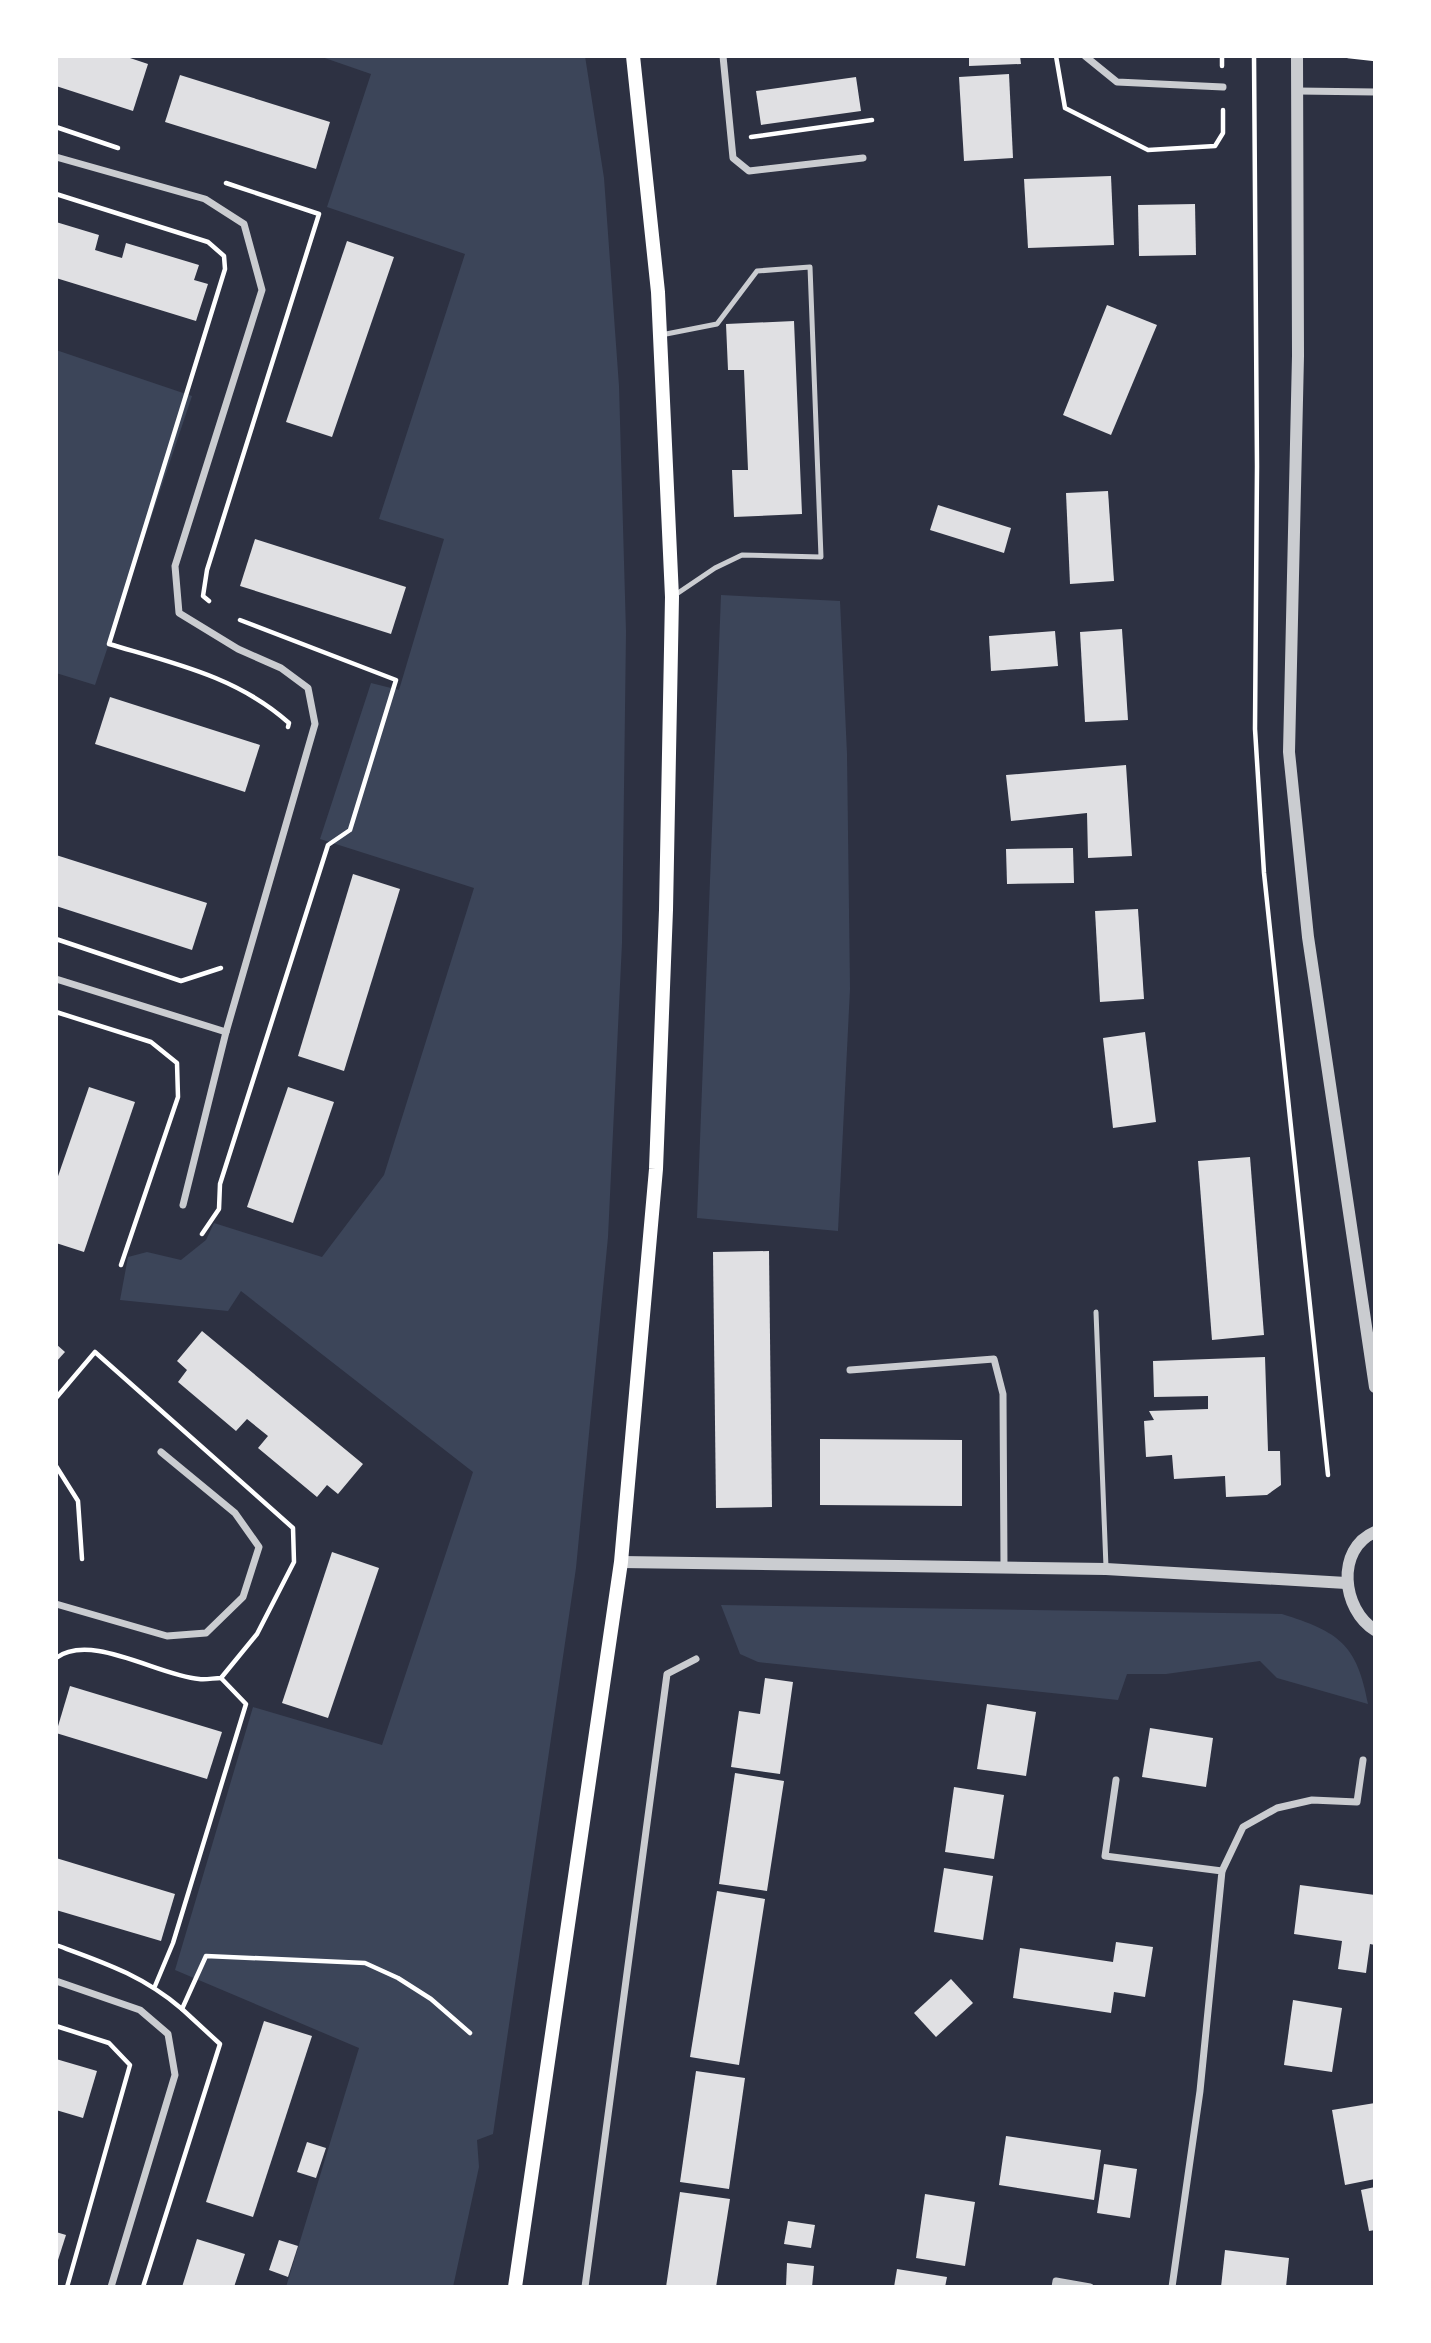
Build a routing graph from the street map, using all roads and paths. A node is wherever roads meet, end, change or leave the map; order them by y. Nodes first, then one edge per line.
1 (633, 56) edge
2 (723, 56) edge
3 (1056, 56) edge
4 (1084, 56) edge
5 (1222, 56) edge
6 (1297, 56) edge
7 (1348, 56) edge
8 (1375, 59) edge
9 (1223, 88) junction
10 (1298, 92) junction
11 (1375, 92) edge
12 (872, 120) dead end
13 (747, 124) dead end
14 (56, 127) edge
15 (122, 149) dead end
16 (56, 157) edge
17 (863, 158) dead end
18 (214, 179) dead end
19 (56, 194) edge
20 (661, 335) junction
21 (671, 597) junction
22 (211, 603) dead end
23 (228, 616) dead end
24 (287, 734) dead end
25 (56, 939) edge
26 (224, 956) dead end
27 (56, 979) edge
28 (56, 1012) edge
29 (226, 1031) junction
30 (183, 1205) dead end
31 (202, 1234) dead end
32 (121, 1265) dead end
33 (1096, 1312) dead end
34 (849, 1370) dead end
35 (1375, 1386) edge
36 (56, 1398) edge
37 (161, 1452) dead end
38 (56, 1466) edge
39 (1375, 1532) edge
40 (82, 1559) dead end
41 (621, 1562) junction
42 (1003, 1567) junction
43 (1106, 1569) junction
44 (1346, 1583) junction
45 (56, 1604) edge
46 (1375, 1630) edge
47 (56, 1658) edge
48 (696, 1659) dead end
49 (221, 1678) junction
50 (1363, 1760) dead end
51 (1116, 1780) dead end
52 (1222, 1871) junction
53 (56, 1945) edge
54 (56, 1981) edge
55 (155, 1986) junction
56 (182, 2009) junction
57 (56, 2026) edge
58 (470, 2033) dead end
59 (67, 2287) edge
60 (111, 2287) edge
61 (143, 2287) edge
62 (515, 2287) edge
63 (585, 2287) edge
64 (1055, 2287) edge
65 (1090, 2287) edge
66 (1171, 2287) edge

1 - 20 main road
2 - 17 street
3 - 9 path
4 - 9 street
5 - 9 path
6 - 10 street
7 - 8 path
10 - 11 street
10 - 35 street
12 - 13 path
14 - 15 path
16 - 29 street
18 - 22 path
19 - 24 path
20 - 21 main road
20 - 21 lane
21 - 41 main road
23 - 31 path
25 - 26 path
27 - 29 street
28 - 32 path
29 - 30 street
33 - 43 lane
34 - 42 street
36 - 49 path
37 - 45 street
38 - 40 path
39 - 44 street
41 - 42 street
41 - 62 main road
42 - 43 street
43 - 44 street
44 - 46 street
47 - 49 path
48 - 63 street
49 - 55 path
50 - 52 street
51 - 52 street
52 - 66 street
53 - 55 path
54 - 60 street
55 - 56 path
56 - 58 path
56 - 61 path
57 - 59 path
64 - 65 street

